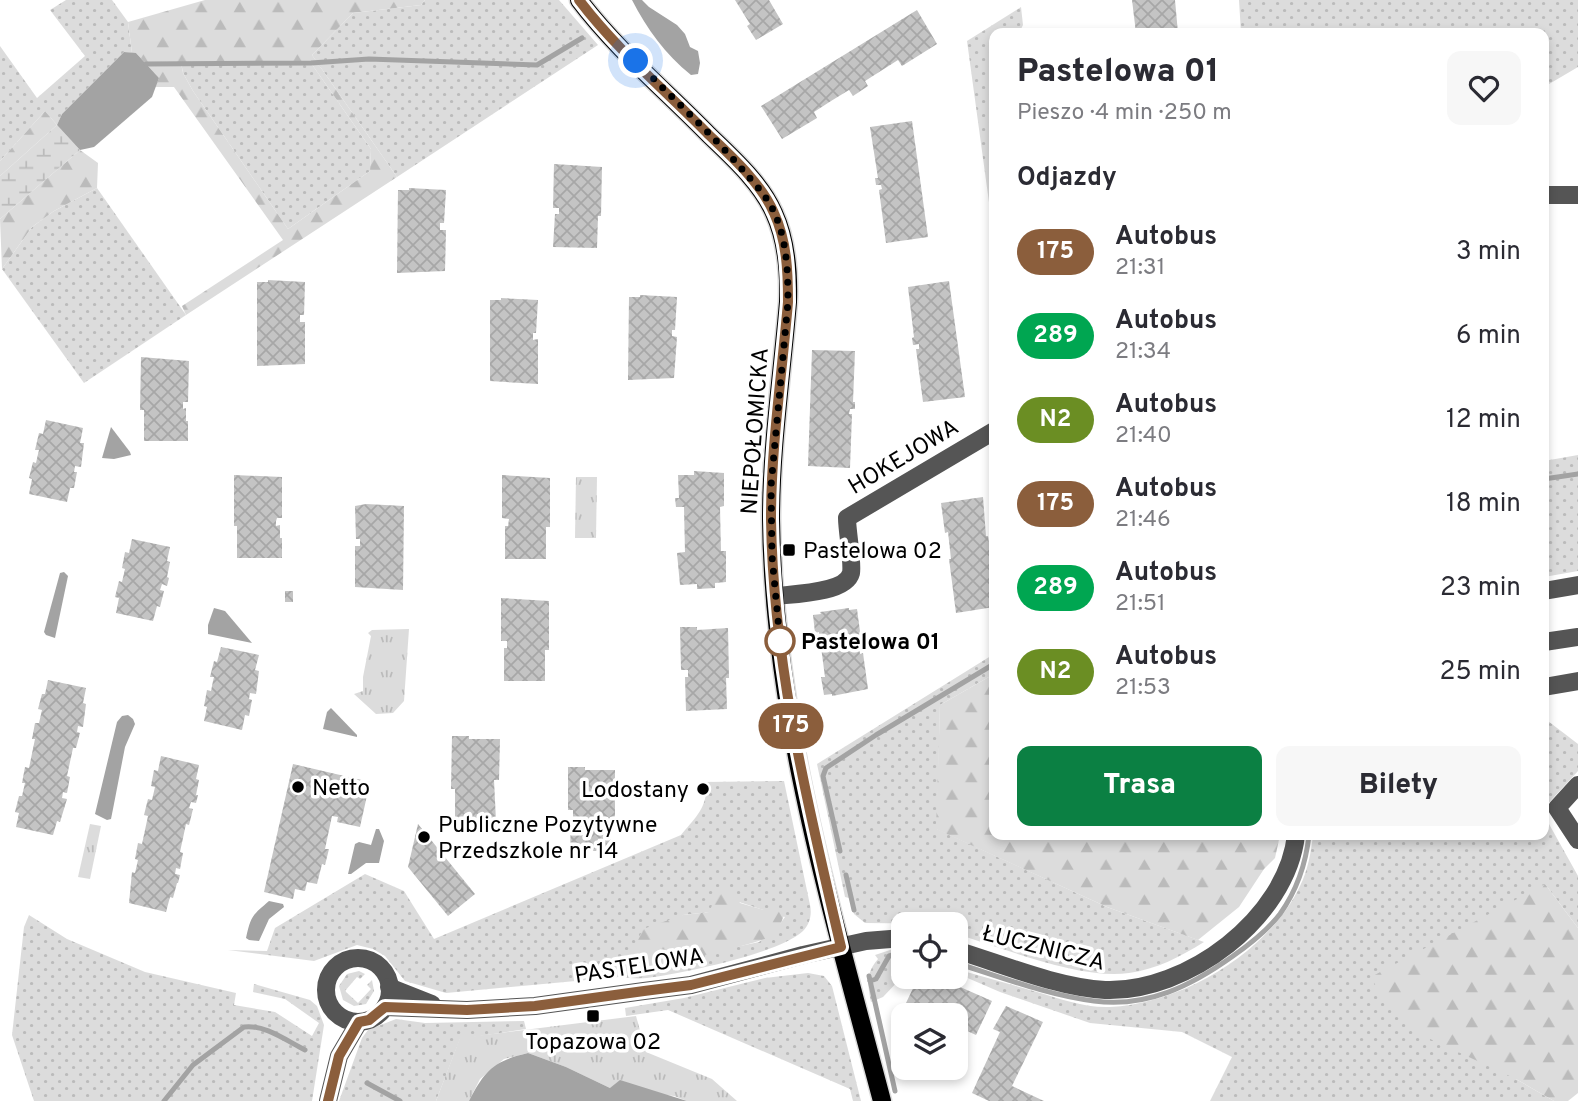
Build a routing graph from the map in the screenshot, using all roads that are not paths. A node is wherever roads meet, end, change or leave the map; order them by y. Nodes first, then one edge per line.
1 (579, 0) edge
2 (1549, 195) edge
3 (1578, 195) edge
4 (989, 434) edge
5 (1578, 585) edge
6 (1549, 590) edge
7 (776, 596) junction
8 (1578, 637) edge
9 (1549, 641) edge
10 (1578, 681) edge
11 (1549, 686) edge
12 (1578, 785) edge
13 (1295, 840) edge
14 (1578, 840) edge
15 (891, 940) edge
16 (841, 947) junction
17 (968, 954) edge
18 (389, 987) junction
19 (385, 1007) junction
20 (441, 1008) junction
21 (337, 1014) junction
22 (359, 1022) junction
23 (339, 1056) junction
24 (328, 1101) edge
25 (882, 1101) edge

1 - 7 main road, NIEPOŁOMICKA
2 - 3 street
4 - 7 street, HOKEJOWA
5 - 6 street
7 - 16 main road, NIEPOŁOMICKA
8 - 9 street
10 - 11 street
12 - 14 street
13 - 17 street, ŁUCZNICZA
15 - 16 street
16 - 20 street, PASTELOWA
16 - 25 main road, NIEPOŁOMICKA
18 - 19 street
18 - 20 street, PASTELOWA
18 - 21 street
19 - 20 street, PASTELOWA
19 - 22 street
21 - 22 street
21 - 23 street
22 - 23 street
23 - 24 street

